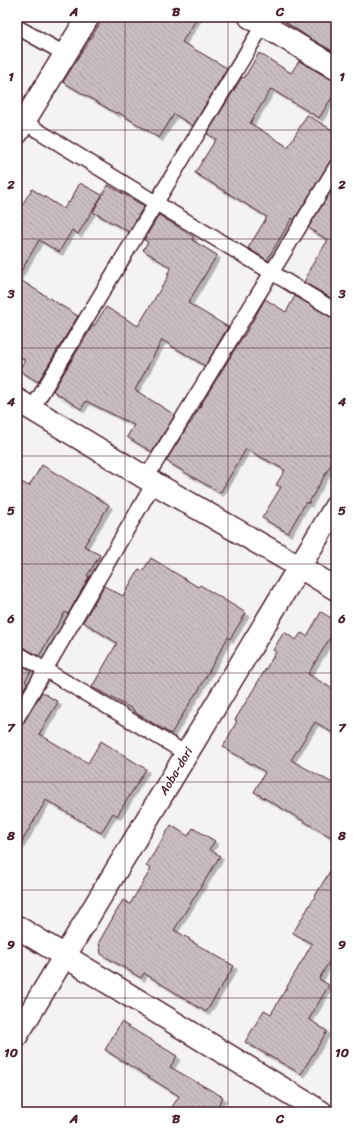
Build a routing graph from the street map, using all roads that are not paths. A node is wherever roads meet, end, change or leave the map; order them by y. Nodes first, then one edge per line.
1 (88, 17) edge
2 (257, 21) edge
3 (17, 27) edge
4 (65, 54) junction
5 (336, 68) edge
6 (21, 128) edge
7 (336, 167) edge
8 (156, 203) junction
9 (272, 272) junction
10 (336, 311) edge
11 (24, 405) edge
12 (150, 481) junction
13 (336, 506) edge
14 (300, 567) junction
15 (336, 589) edge
16 (17, 653) edge
17 (46, 670) junction
18 (17, 718) edge
19 (187, 754) junction
20 (17, 927) edge
21 (65, 956) junction
22 (17, 1035) edge
23 (321, 1112) edge

1 - 4 street
2 - 5 street
2 - 8 lane
3 - 4 lane
4 - 6 street
6 - 8 lane
7 - 9 lane
8 - 9 lane
8 - 11 lane
9 - 10 lane
9 - 12 lane
11 - 12 street
12 - 14 street
12 - 17 lane
13 - 14 street, Aoba-dori
14 - 15 street
14 - 19 street, Aoba-dori
16 - 17 lane
17 - 18 lane
17 - 19 lane
19 - 21 street, Aoba-dori
20 - 21 street
21 - 22 street, Aoba-dori
21 - 23 street

